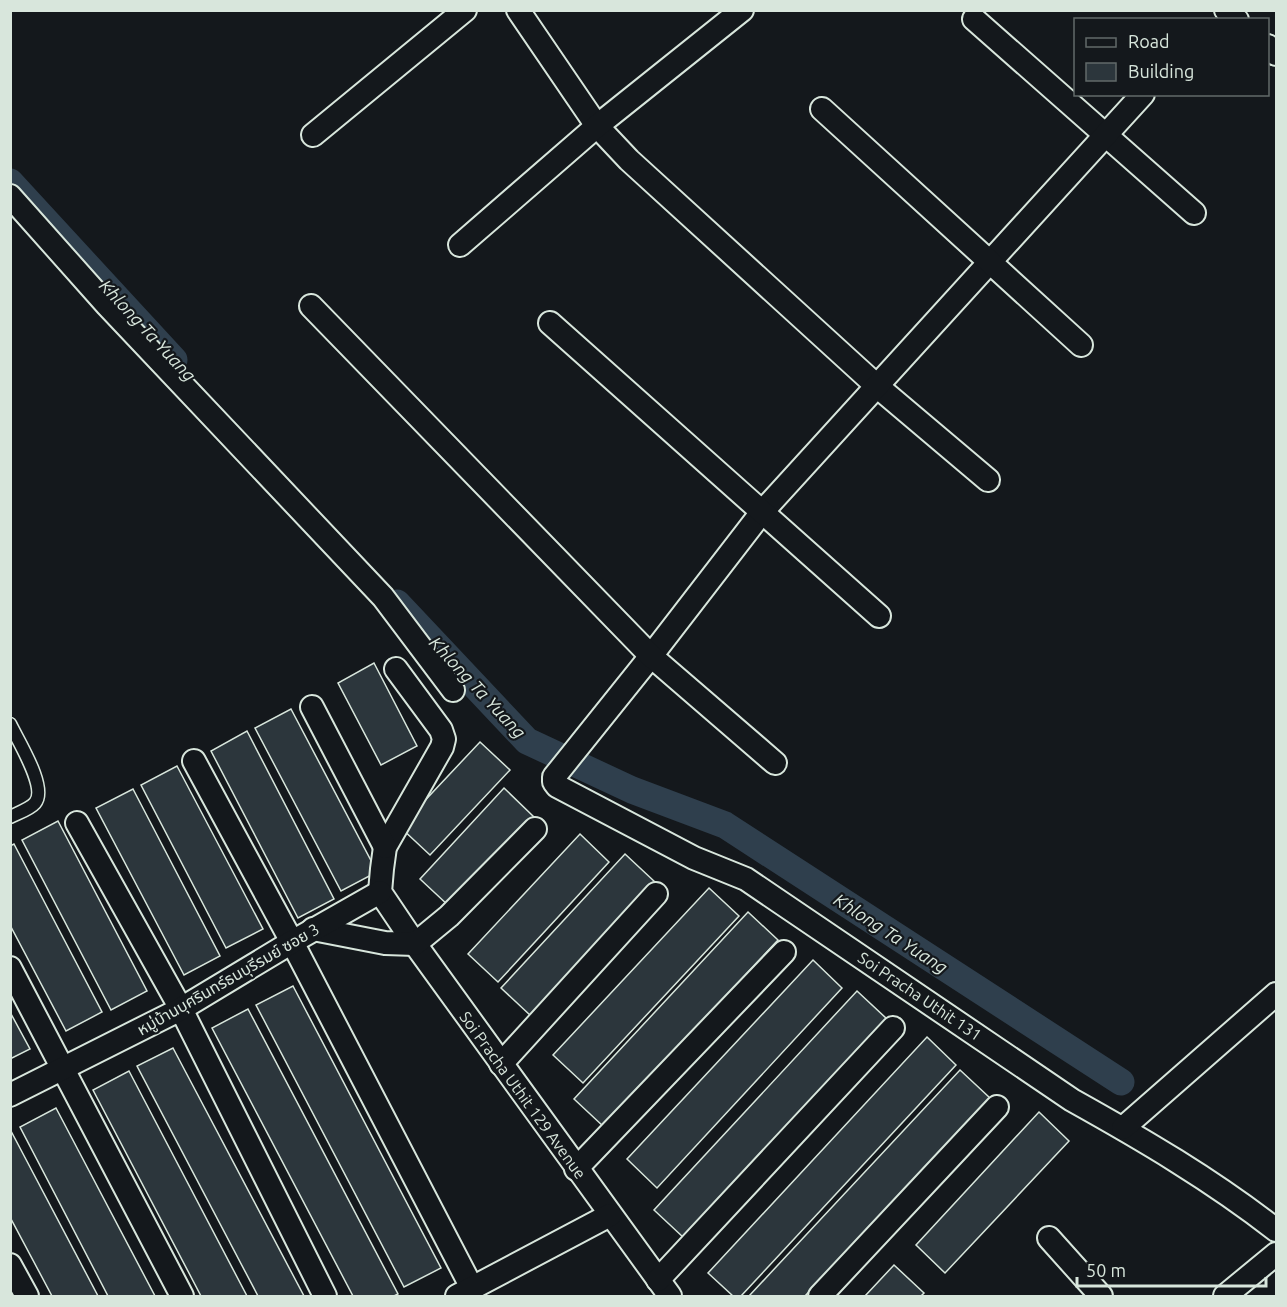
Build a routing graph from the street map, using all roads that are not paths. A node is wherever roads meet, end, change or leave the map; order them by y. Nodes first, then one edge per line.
1 (465, 10) edge
2 (518, 10) edge
3 (733, 13) edge
4 (974, 19) dead end
5 (1141, 96) edge
6 (822, 109) dead end
7 (597, 126) junction
8 (313, 135) dead end
9 (1107, 136) junction
10 (10, 196) edge
11 (1194, 213) dead end
12 (460, 245) dead end
13 (990, 263) junction
14 (311, 306) dead end
15 (550, 323) dead end
16 (1081, 345) dead end
17 (878, 387) junction
18 (987, 480) dead end
19 (762, 512) junction
20 (879, 616) dead end
21 (651, 656) junction
22 (396, 669) dead end
23 (453, 690) dead end
24 (312, 707) dead end
25 (10, 724) edge
26 (194, 761) dead end
27 (775, 763) dead end
28 (10, 817) edge
29 (77, 823) dead end
30 (535, 829) dead end
31 (385, 847) junction
32 (380, 892) junction
33 (656, 894) dead end
34 (313, 929) junction
35 (292, 942) junction
36 (415, 944) junction
37 (784, 952) dead end
38 (10, 968) edge
39 (1276, 994) edge
40 (181, 1010) junction
41 (893, 1028) dead end
42 (501, 1064) junction
43 (63, 1069) junction
44 (10, 1095) edge
45 (997, 1107) dead end
46 (1123, 1128) junction
47 (576, 1169) junction
48 (610, 1215) junction
49 (1276, 1230) edge
50 (1049, 1238) dead end
51 (1276, 1254) edge
52 (10, 1265) edge
53 (664, 1288) edge
54 (465, 1293) edge
55 (27, 1296) edge
56 (182, 1296) edge
57 (325, 1296) edge
58 (820, 1296) edge
59 (1101, 1296) edge
60 (1225, 1296) edge

1 - 8 street
2 - 7 street
3 - 7 street
4 - 9 street
5 - 9 street
6 - 13 street
7 - 12 street
7 - 17 street
9 - 11 street
9 - 13 street
10 - 23 street
13 - 16 street
13 - 17 street
14 - 21 street
15 - 19 street
17 - 18 street
17 - 19 street
19 - 20 street
19 - 21 street
21 - 27 street
21 - 46 street, Soi Pracha Uthit 131
22 - 31 street
24 - 31 street
25 - 28 lane
26 - 35 street
29 - 40 street
30 - 36 street
31 - 32 street
32 - 34 street, หมู่บ้านบุศรินทร์ธนบุรีรมย์ ซอย 3
32 - 36 street, Soi Pracha Uthit 129 Avenue
33 - 42 street
34 - 35 street, หมู่บ้านบุศรินทร์ธนบุรีรมย์ ซอย 3
34 - 36 street
35 - 40 street, หมู่บ้านบุศรินทร์ธนบุรีรมย์ ซอย 3
35 - 54 street
36 - 42 street, Soi Pracha Uthit 129 Avenue
37 - 47 street
38 - 43 street
39 - 46 street
40 - 43 street, หมู่บ้านบุศรินทร์ธนบุรีรมย์ ซอย 3
40 - 57 street
41 - 53 street
42 - 47 street, Soi Pracha Uthit 129 Avenue
43 - 44 street, หมู่บ้านบุศรินทร์ธนบุรีรมย์ ซอย 3
43 - 56 street
45 - 58 street
46 - 49 street, Soi Pracha Uthit 131
47 - 48 street, Soi Pracha Uthit 129 Avenue
48 - 53 street, Soi Pracha Uthit 129 Avenue
48 - 54 street
50 - 59 street
51 - 60 street
52 - 55 street

